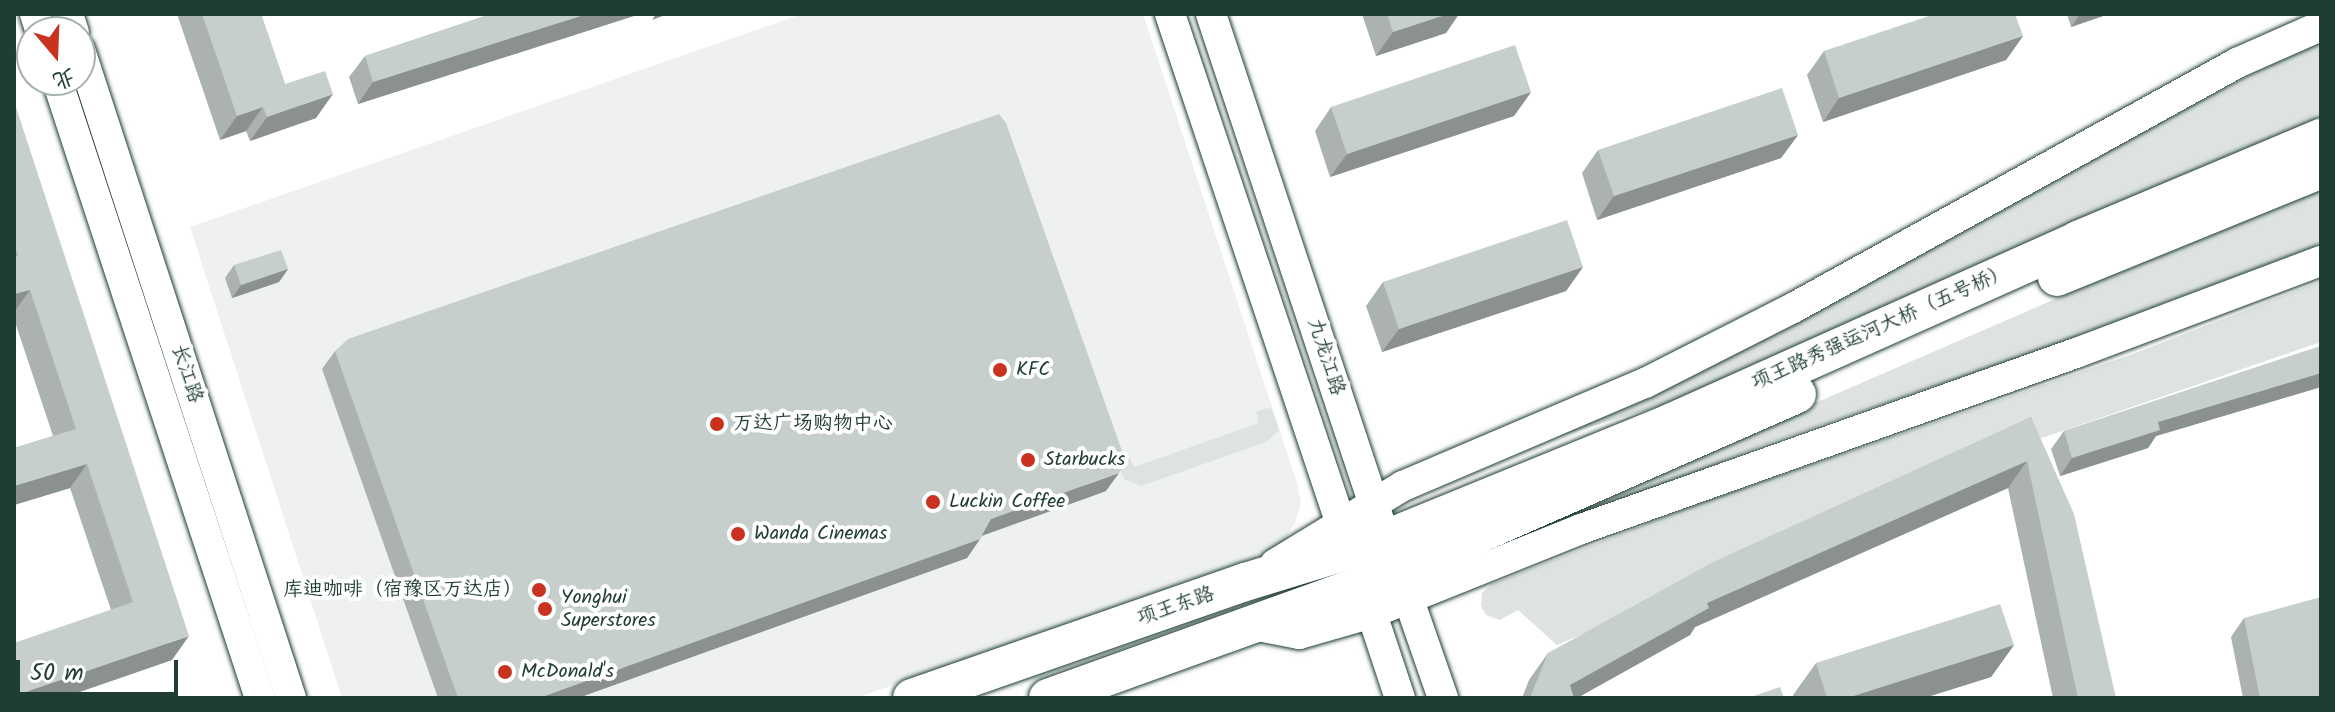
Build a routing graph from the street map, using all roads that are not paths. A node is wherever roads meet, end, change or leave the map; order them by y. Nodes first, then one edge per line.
1 (1170, 14) edge
2 (1211, 14) edge
3 (2321, 26) edge
4 (62, 96) edge
5 (95, 96) edge
6 (2321, 138) edge
7 (2321, 169) edge
8 (2321, 261) edge
9 (1374, 504) junction
10 (1445, 532) junction
11 (1356, 568) junction
12 (1398, 570) junction
13 (260, 698) edge
14 (291, 698) edge
15 (912, 698) edge
16 (1048, 698) edge
17 (1400, 698) edge
18 (1443, 698) edge

1 - 11 street, 九龙江路
2 - 9 street, 九龙江路
3 - 9 street
4 - 13 street, 长江路
5 - 14 street, 长江路
6 - 10 main road, 项王路秀强运河大桥（五号桥）
7 - 10 main road, 项王路秀强运河大桥（五号桥）
8 - 12 street
9 - 11 street
9 - 12 street, 九龙江路
10 - 12 main road, 项王东路
11 - 12 main road, 项王东路
11 - 15 main road, 项王东路
11 - 16 main road, 项王东路
11 - 17 street, 九龙江路
12 - 18 street, 九龙江路

